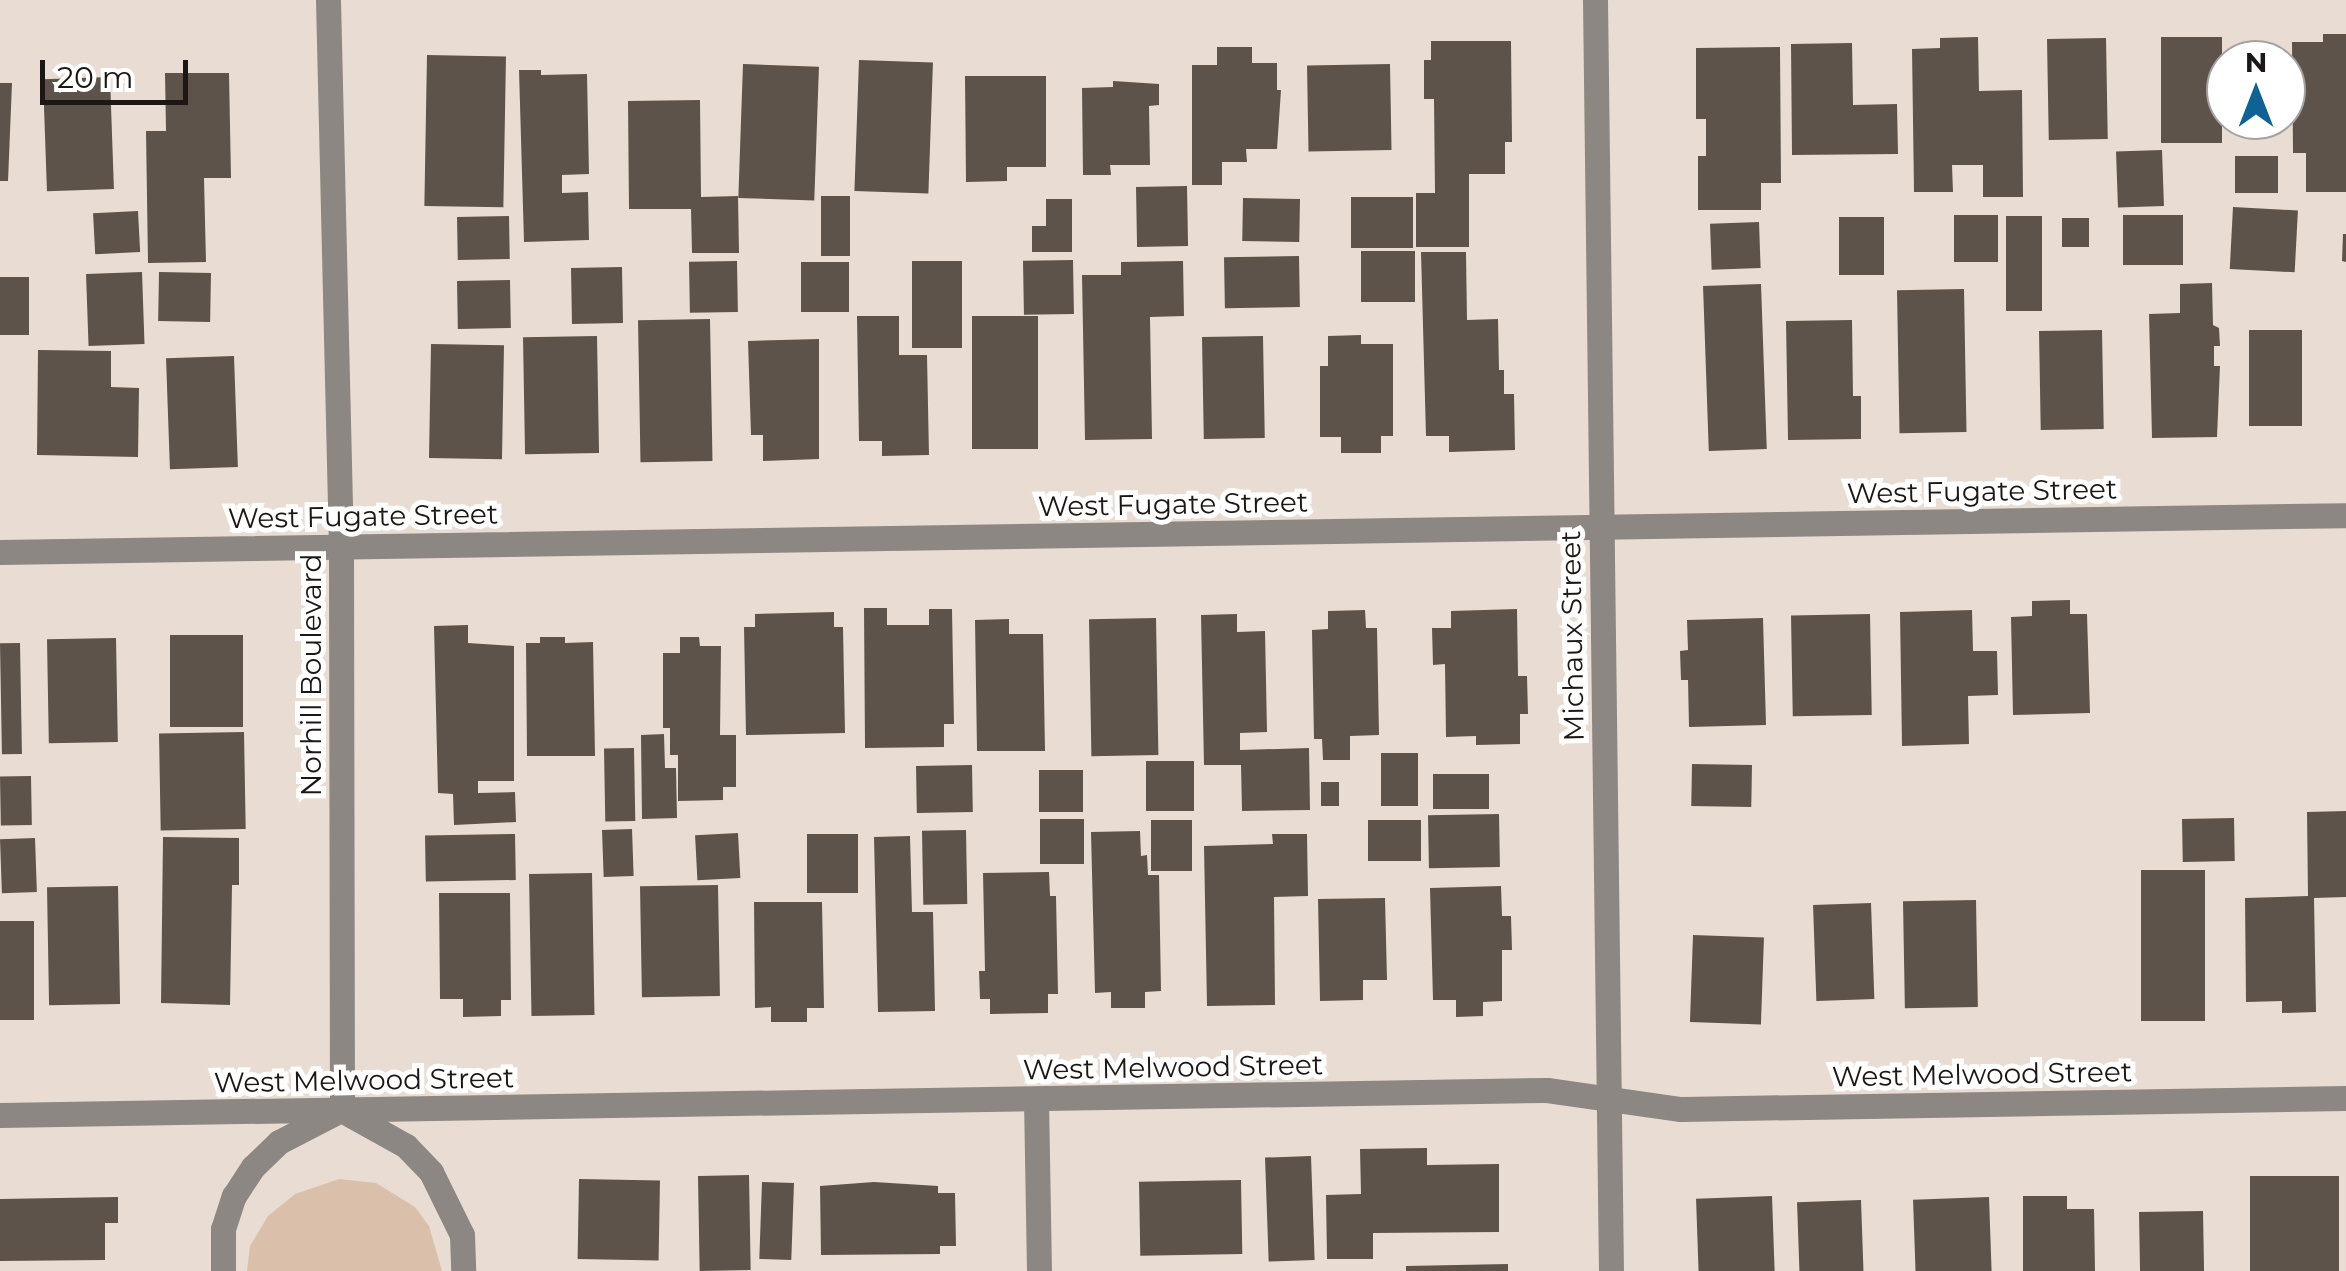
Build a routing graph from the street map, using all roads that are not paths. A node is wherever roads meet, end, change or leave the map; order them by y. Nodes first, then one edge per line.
1 (328, 0) edge
2 (1595, 0) edge
3 (2346, 515) edge
4 (1600, 528) junction
5 (341, 546) junction
6 (0, 552) edge
7 (1608, 1096) junction
8 (2346, 1098) edge
9 (1036, 1099) junction
10 (342, 1110) junction
11 (0, 1115) edge
12 (223, 1271) edge
13 (462, 1271) edge
14 (1038, 1271) edge
15 (1611, 1271) edge

1 - 5 street, Norhill Boulevard
2 - 4 street, Michaux Street
3 - 4 street, West Fugate Street
4 - 5 street, West Fugate Street
4 - 7 street, Michaux Street
5 - 6 street, West Fugate Street
5 - 10 street, Norhill Boulevard
7 - 8 street, West Melwood Street
7 - 9 street, West Melwood Street
7 - 15 street, Michaux Street
9 - 10 street, West Melwood Street
9 - 14 street
10 - 11 street, West Melwood Street
10 - 12 street
10 - 13 street

